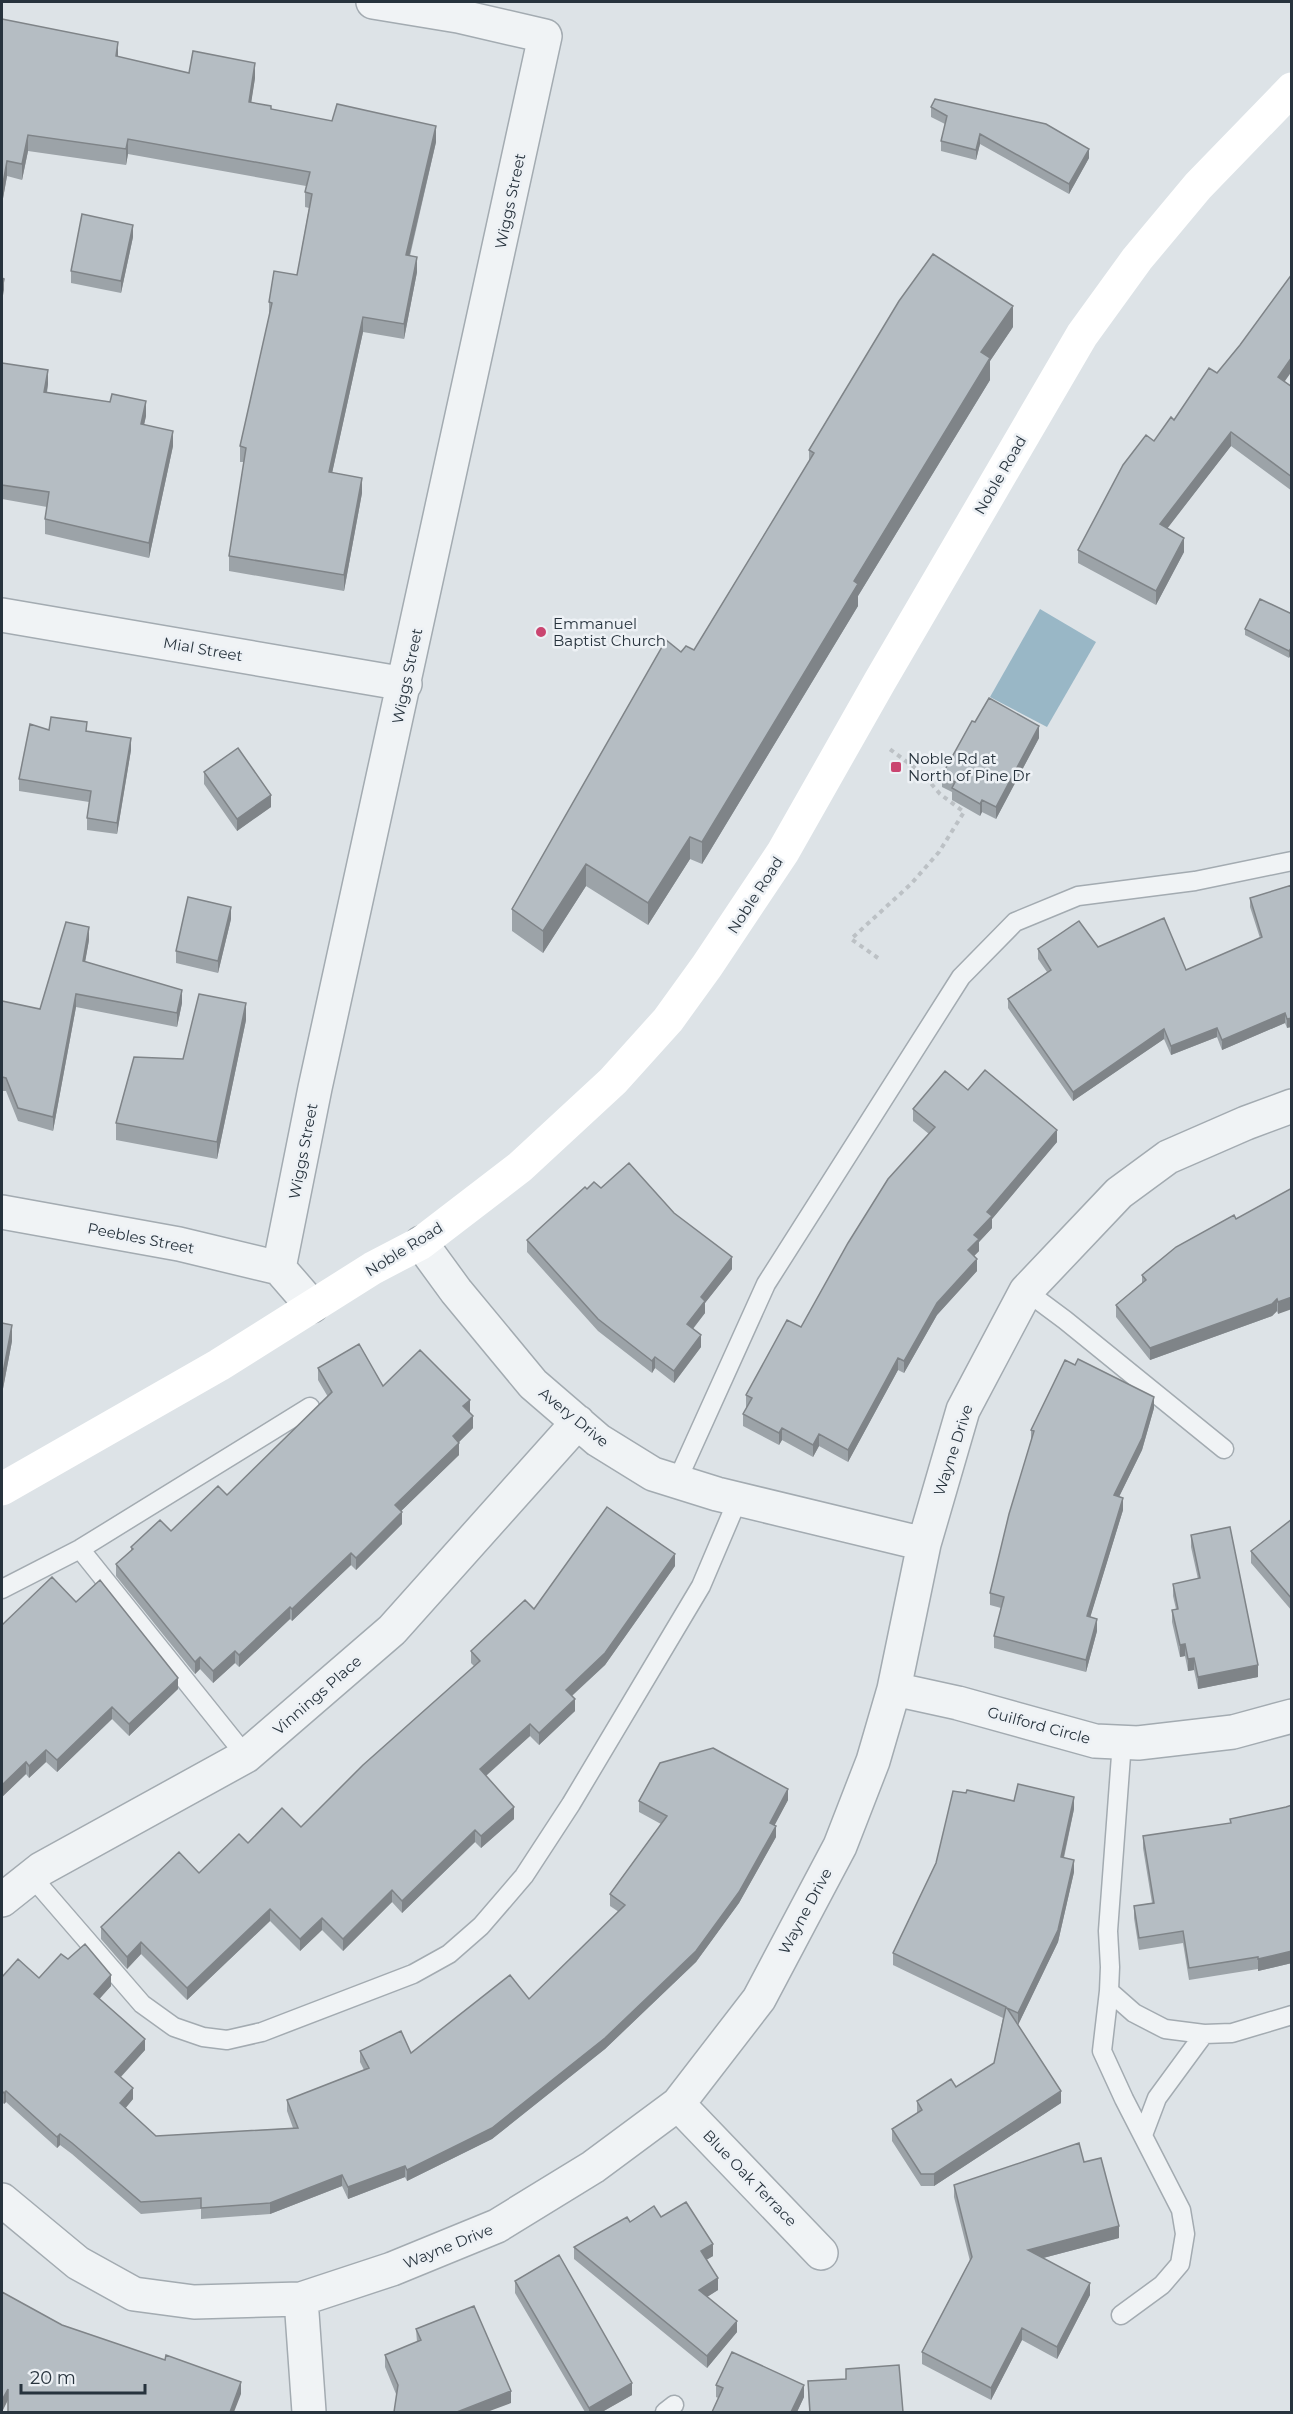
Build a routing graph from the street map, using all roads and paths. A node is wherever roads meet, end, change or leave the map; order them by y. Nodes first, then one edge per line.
1 (374, 2) edge
2 (1292, 89) edge
3 (2, 615) edge
4 (405, 684) junction
5 (887, 747) dead end
6 (1292, 861) edge
7 (878, 958) dead end
8 (1292, 1106) edge
9 (2, 1212) edge
10 (421, 1243) junction
11 (279, 1268) junction
12 (1026, 1291) junction
13 (312, 1306) junction
14 (310, 1407) dead end
15 (578, 1422) junction
16 (1224, 1449) dead end
17 (677, 1481) junction
18 (2, 1489) edge
19 (738, 1499) junction
20 (924, 1544) junction
21 (80, 1549) junction
22 (2, 1589) edge
23 (894, 1689) junction
24 (1292, 1716) edge
25 (1122, 1742) junction
26 (246, 1755) junction
27 (32, 1877) junction
28 (2, 1900) edge
29 (1109, 1991) junction
30 (1292, 2015) edge
31 (1204, 2034) junction
32 (678, 2104) junction
33 (1143, 2135) junction
34 (2, 2200) edge
35 (821, 2253) dead end
36 (301, 2299) junction
37 (1121, 2315) dead end
38 (309, 2412) edge

1 - 4 street, Wiggs Street
2 - 10 street, Noble Road
3 - 4 street, Mial Street
4 - 11 street, Wiggs Street
5 - 7 path
6 - 17 lane
8 - 12 street, Wayne Drive
9 - 11 street, Peebles Street
10 - 13 street, Noble Road
10 - 15 street, Avery Drive
11 - 13 street
12 - 16 lane
12 - 20 street, Wayne Drive
13 - 18 street, Noble Road
14 - 21 lane
15 - 17 street, Avery Drive
15 - 26 street, Vinnings Place
17 - 19 street, Avery Drive
19 - 20 street, Avery Drive
19 - 27 lane
20 - 23 street, Wayne Drive
21 - 22 lane
21 - 26 lane
23 - 25 street, Guilford Circle
23 - 32 street, Wayne Drive
24 - 25 street, Guilford Circle
25 - 29 lane
26 - 27 street, Vinnings Place
27 - 28 street, Vinnings Place
29 - 31 lane
29 - 33 lane
30 - 31 lane
31 - 33 lane
32 - 35 street, Blue Oak Terrace
32 - 36 street, Wayne Drive
33 - 37 lane
34 - 36 street, Wayne Drive
36 - 38 street

